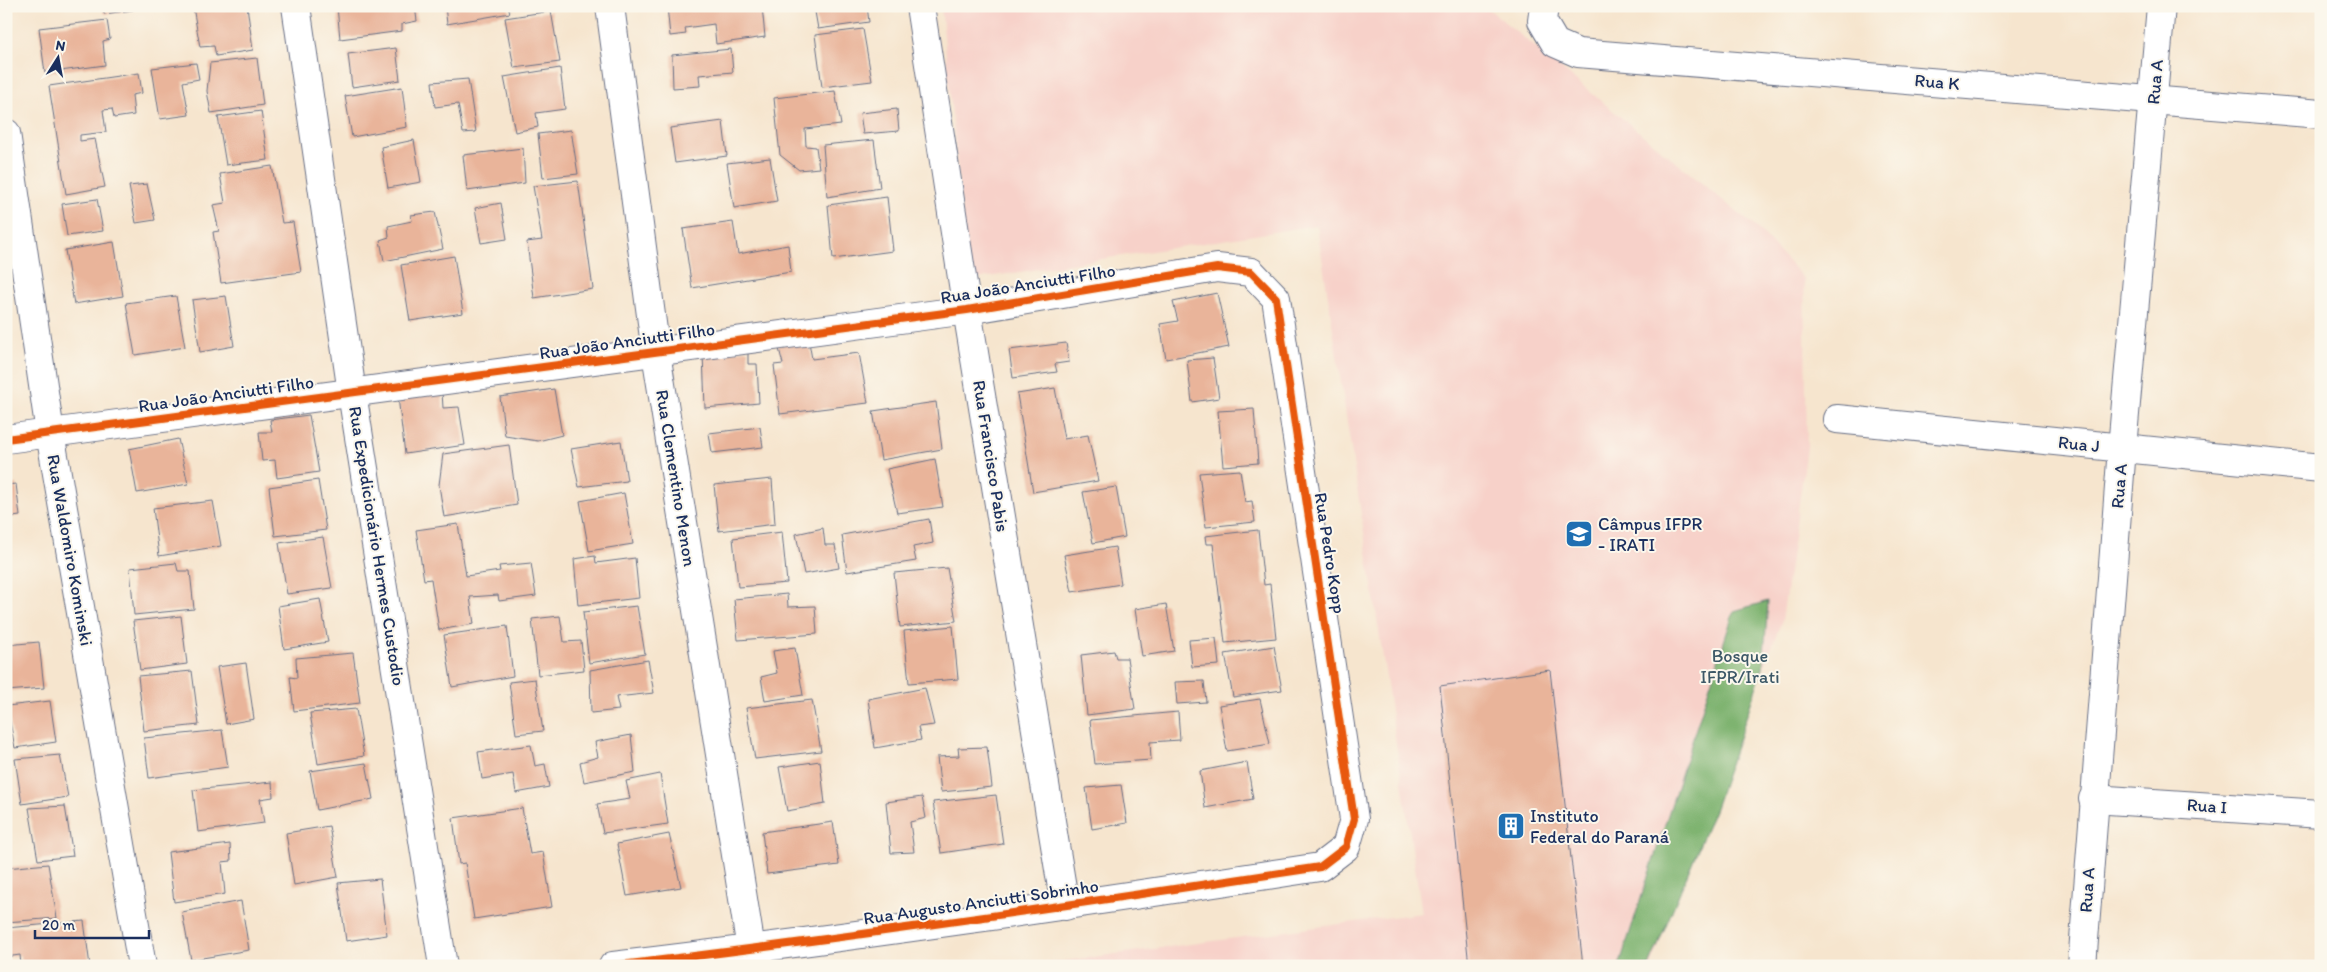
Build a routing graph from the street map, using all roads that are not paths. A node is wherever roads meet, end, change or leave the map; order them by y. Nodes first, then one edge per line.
1 (296, 6) edge
2 (610, 6) edge
3 (920, 6) edge
4 (1544, 6) edge
5 (2162, 6) edge
6 (2153, 100) junction
7 (2321, 114) edge
8 (6, 133) edge
9 (1251, 272) joint
10 (966, 310) junction
11 (656, 353) junction
12 (352, 393) junction
13 (1837, 419) dead end
14 (50, 433) junction
15 (6, 439) edge
16 (2122, 448) junction
17 (2321, 468) edge
18 (2093, 799) junction
19 (2321, 814) edge
20 (1346, 847) joint
21 (1065, 906) junction
22 (751, 949) junction
23 (142, 966) edge
24 (443, 966) edge
25 (613, 966) edge
26 (2082, 966) edge

1 - 12 street, Rua Expedicionário Hermes Custodio
2 - 11 street, Rua Clementino Menon
3 - 10 street, Rua Francisco Pabis
4 - 6 street, Rua K
5 - 6 street, Rua A
6 - 7 street, Rua K
6 - 16 street, Rua A
8 - 14 street, Rua Waldomiro Kominski
9 - 10 street, Rua João Anciutti Filho
9 - 20 street, Rua Pedro Kopp
10 - 11 street, Rua João Anciutti Filho
10 - 21 street, Rua Francisco Pabis
11 - 12 street, Rua João Anciutti Filho
11 - 22 street, Rua Clementino Menon
12 - 14 street, Rua João Anciutti Filho
12 - 24 street, Rua Expedicionário Hermes Custodio
13 - 16 street, Rua J
14 - 15 street, Rua João Anciutti Filho
14 - 23 street, Rua Waldomiro Kominski
16 - 17 street, Rua J
16 - 18 street, Rua A
18 - 19 street, Rua I
18 - 26 street, Rua A
20 - 21 street, Rua Augusto Anciutti Sobrinho
21 - 22 street, Rua Augusto Anciutti Sobrinho
22 - 25 street, Rua Augusto Anciutti Sobrinho

